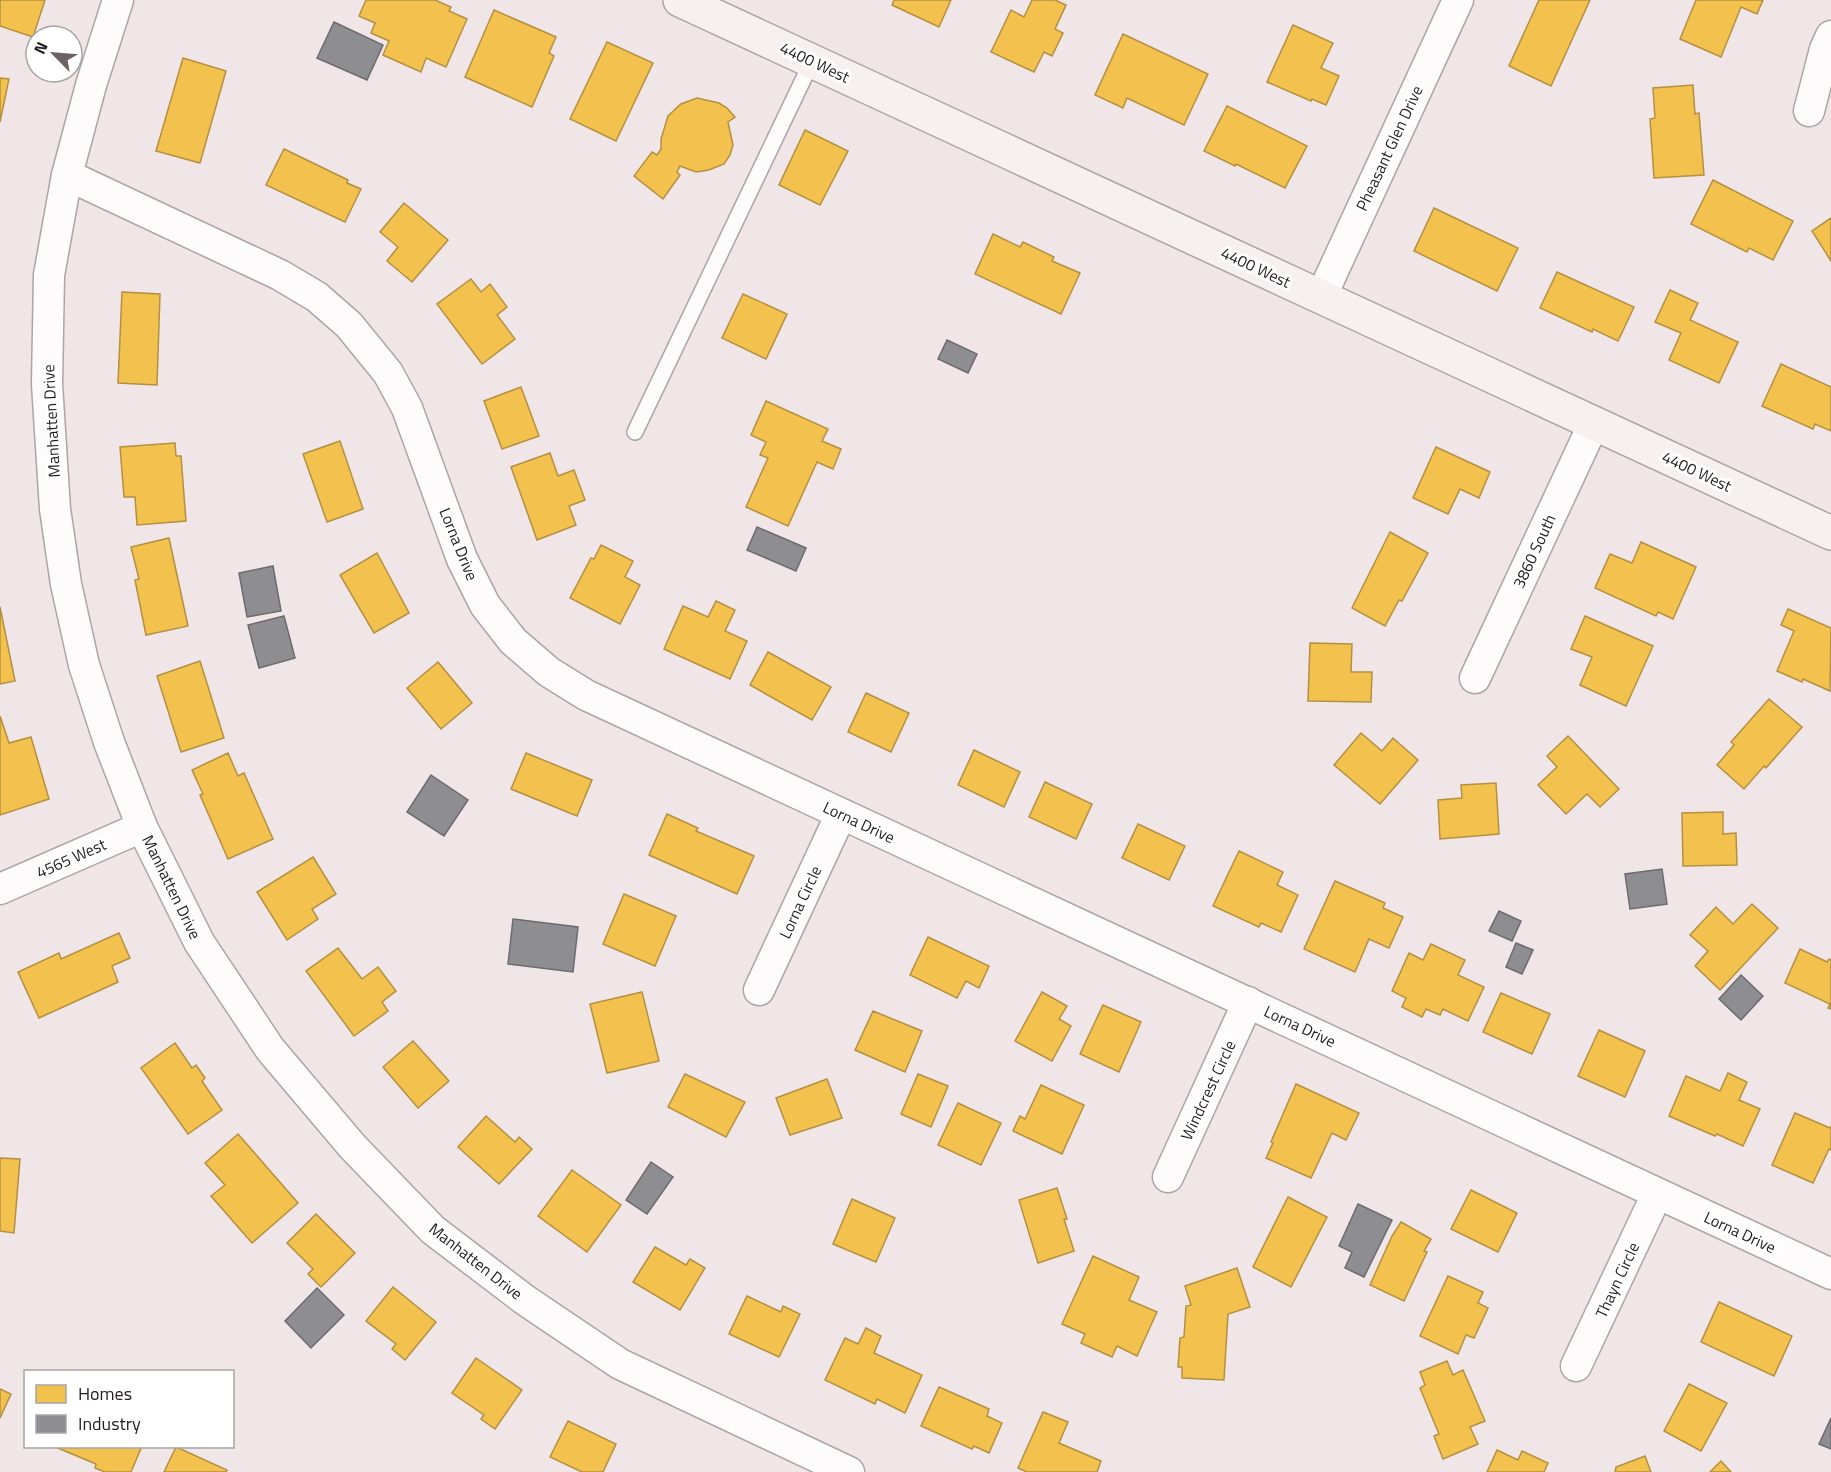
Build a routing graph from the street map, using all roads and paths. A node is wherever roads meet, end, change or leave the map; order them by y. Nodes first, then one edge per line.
1 (118, 0) edge
2 (680, 0) edge
3 (1458, 0) edge
4 (1831, 36) edge
5 (812, 61) junction
6 (1809, 111) dead end
7 (67, 176) junction
8 (1321, 297) junction
9 (1594, 423) junction
10 (635, 432) dead end
11 (1831, 533) edge
12 (1475, 678) dead end
13 (841, 814) junction
14 (142, 827) junction
15 (0, 889) edge
16 (759, 990) dead end
17 (1248, 1002) junction
18 (1168, 1178) dead end
19 (1657, 1194) junction
20 (1831, 1274) edge
21 (1576, 1366) dead end
22 (849, 1472) edge

1 - 7 street, Manhatten Drive
2 - 5 street, 4400 West
3 - 8 street, Pheasant Glen Drive
4 - 6 street
5 - 8 street, 4400 West
5 - 10 lane
7 - 13 street, Lorna Drive
7 - 14 street, Manhatten Drive
8 - 9 street, 4400 West
9 - 11 street, 4400 West
9 - 12 street, 3860 South
13 - 16 street, Lorna Circle
13 - 17 street, Lorna Drive
14 - 15 street, 4565 West
14 - 22 street, Manhatten Drive
17 - 18 street, Windcrest Circle
17 - 19 street, Lorna Drive
19 - 20 street, Lorna Drive
19 - 21 street, Thayn Circle

